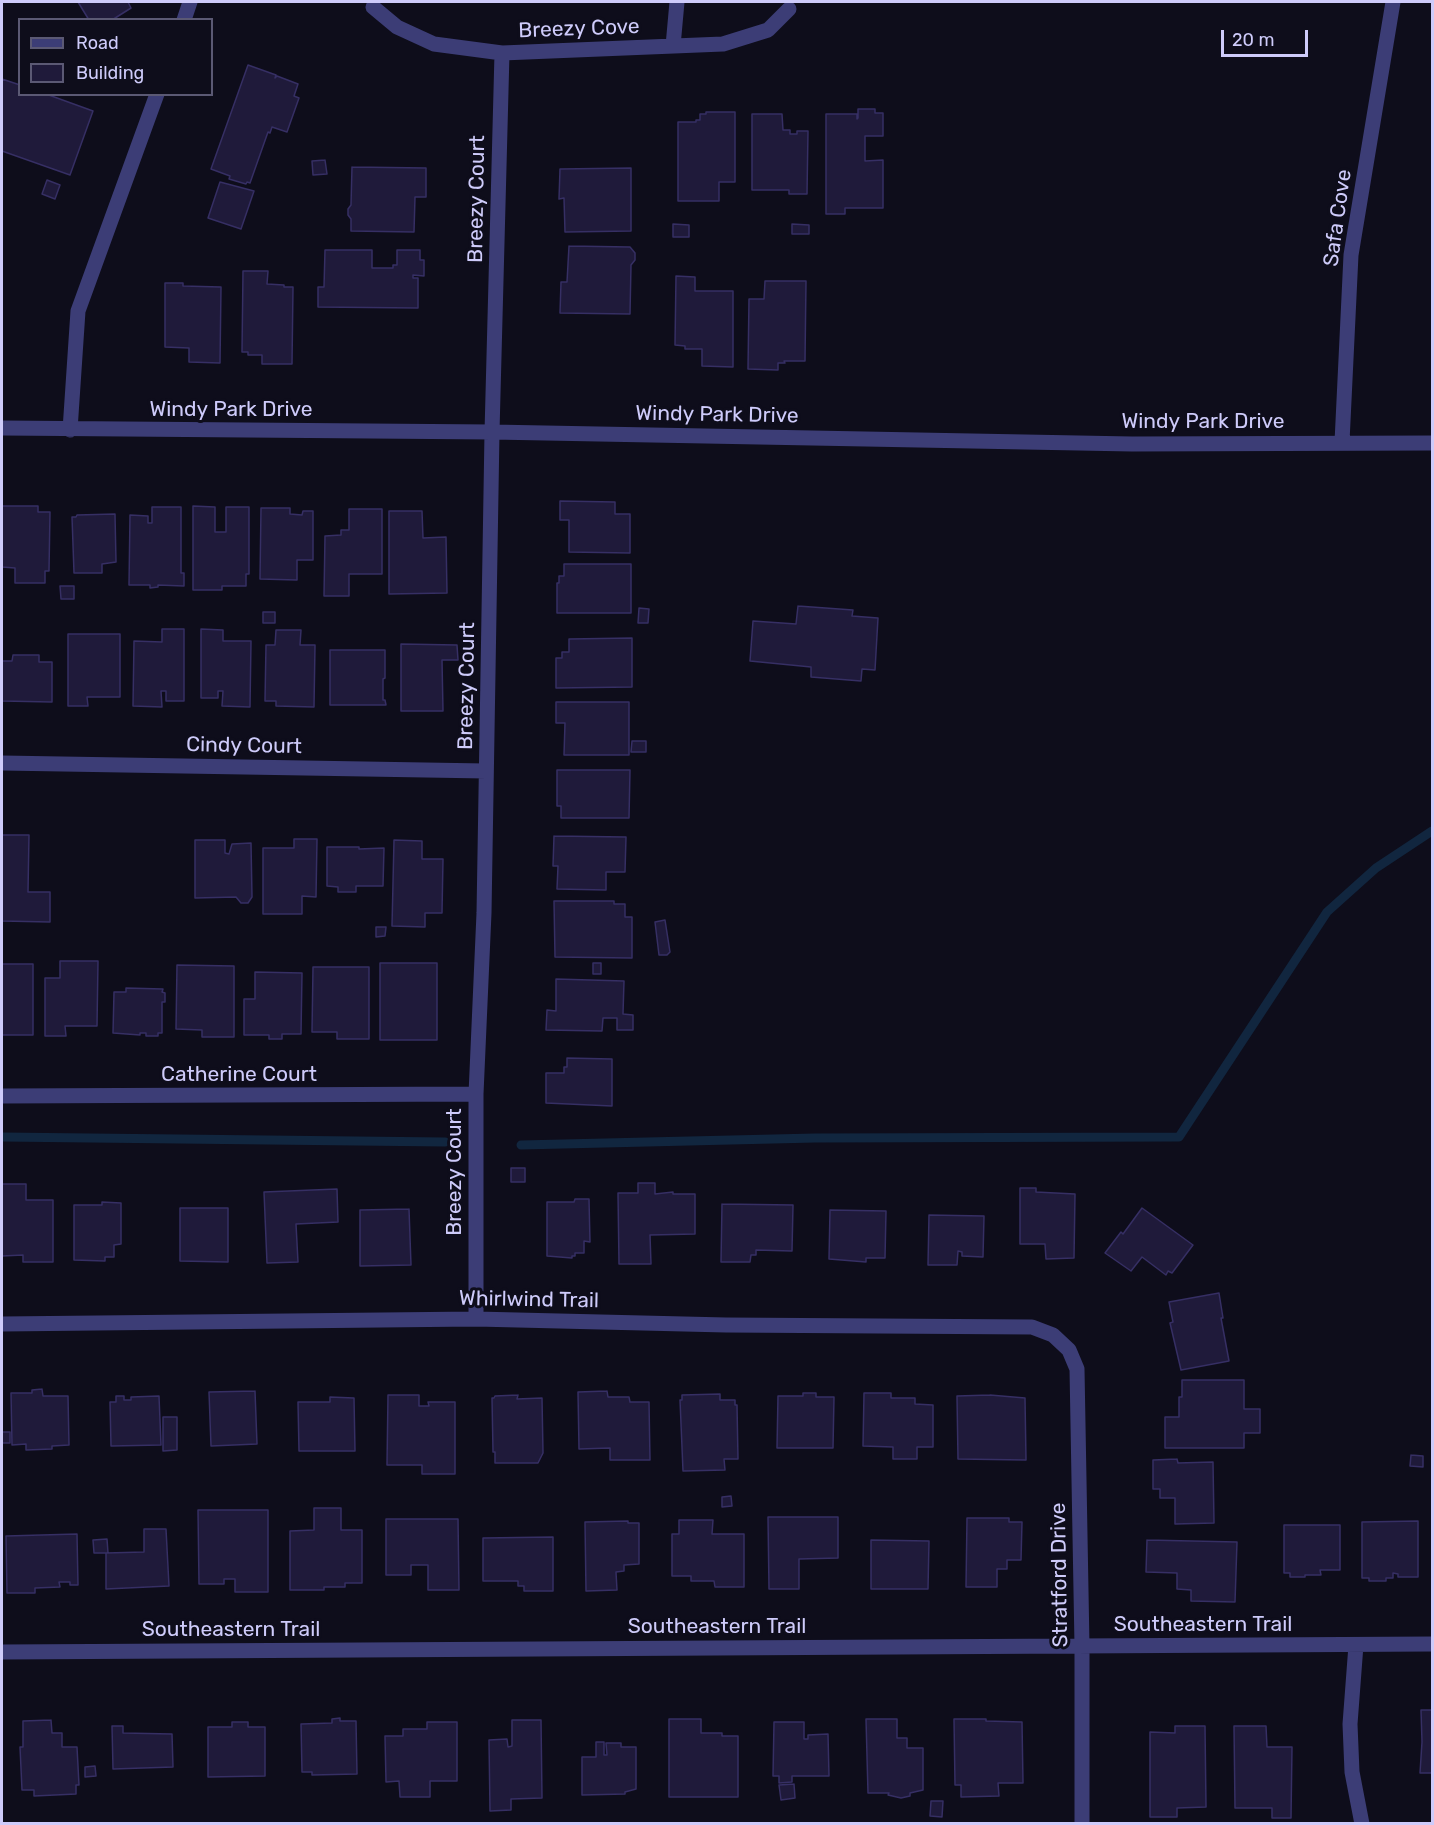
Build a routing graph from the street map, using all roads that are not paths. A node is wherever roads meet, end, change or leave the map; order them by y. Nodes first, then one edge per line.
1 (190, 2) edge
2 (677, 2) edge
3 (1393, 2) edge
4 (373, 7) dead end
5 (789, 9) dead end
6 (185, 18) edge
7 (673, 46) junction
8 (502, 52) junction
9 (156, 96) edge
10 (2, 428) edge
11 (70, 430) junction
12 (492, 432) junction
13 (1342, 442) junction
14 (1432, 443) edge
15 (2, 764) edge
16 (486, 771) junction
17 (476, 1094) junction
18 (2, 1096) edge
19 (476, 1319) junction
20 (2, 1324) edge
21 (1053, 1335) joint
22 (1432, 1644) edge
23 (1356, 1645) junction
24 (1082, 1646) junction
25 (2, 1652) edge
26 (1082, 1824) edge
27 (1362, 1824) edge

1 - 6 street
2 - 7 street
3 - 13 street, Safa Cove
4 - 8 street, Breezy Cove
5 - 7 street, Breezy Cove
7 - 8 street, Breezy Cove
8 - 12 street, Breezy Court
9 - 11 street
10 - 11 street, Windy Park Drive
11 - 12 street, Windy Park Drive
12 - 13 street, Windy Park Drive
12 - 16 street, Breezy Court
13 - 14 street, Windy Park Drive
15 - 16 street, Cindy Court
16 - 17 street, Breezy Court
17 - 18 street, Catherine Court
17 - 19 street, Breezy Court
19 - 20 street, Whirlwind Trail
19 - 21 street, Whirlwind Trail
21 - 24 street, Stratford Drive
22 - 23 street, Southeastern Trail
23 - 24 street, Southeastern Trail
23 - 27 street
24 - 25 street, Southeastern Trail
24 - 26 street, Stratford Drive

